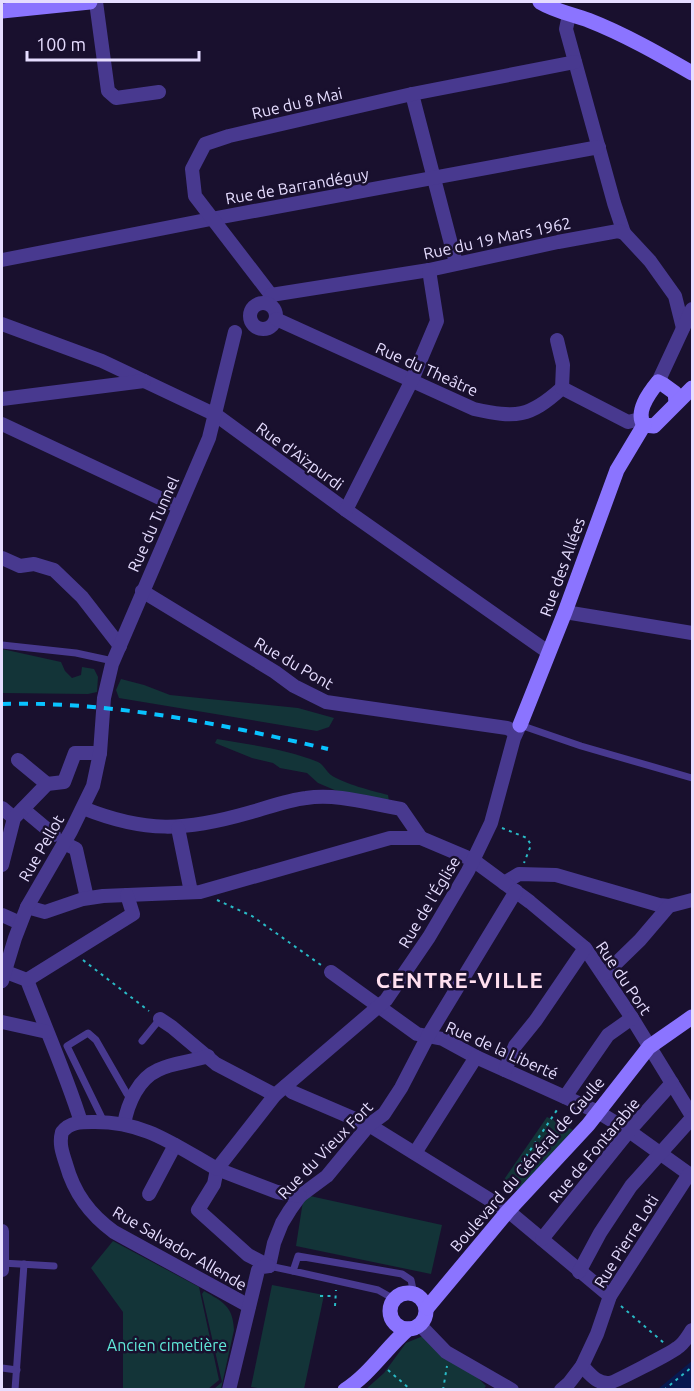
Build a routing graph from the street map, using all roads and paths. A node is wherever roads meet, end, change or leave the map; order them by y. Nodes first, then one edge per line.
1 (90, 2) edge
2 (96, 2) edge
3 (540, 2) edge
4 (2, 11) edge
5 (569, 15) junction
6 (575, 62) junction
7 (693, 73) edge
8 (159, 92) dead end
9 (412, 94) junction
10 (599, 147) junction
11 (433, 178) junction
12 (212, 219) junction
13 (624, 233) junction
14 (2, 260) edge
15 (456, 263) junction
16 (429, 270) junction
17 (270, 299) junction
18 (693, 309) edge
19 (276, 319) junction
20 (251, 320) junction
21 (2, 324) edge
22 (683, 328) junction
23 (557, 339) dead end
24 (411, 380) junction
25 (144, 381) junction
26 (658, 382) junction
27 (562, 388) junction
28 (692, 388) edge
29 (676, 397) junction
30 (2, 399) edge
31 (216, 415) junction
32 (2, 424) edge
33 (638, 424) junction
34 (179, 507) junction
35 (346, 510) junction
36 (2, 558) edge
37 (142, 591) junction
38 (565, 612) junction
39 (693, 633) edge
40 (2, 645) edge
41 (120, 646) junction
42 (548, 652) junction
43 (113, 662) junction
44 (102, 729) joint
45 (518, 729) junction
46 (100, 753) junction
47 (18, 760) dead end
48 (693, 778) edge
49 (46, 784) junction
50 (2, 808) edge
51 (83, 808) junction
52 (18, 813) junction
53 (491, 823) junction
54 (178, 828) junction
55 (422, 838) junction
56 (59, 839) junction
57 (473, 860) junction
58 (2, 865) edge
59 (519, 874) junction
60 (510, 887) junction
61 (196, 892) junction
62 (127, 895) junction
63 (87, 898) junction
64 (693, 900) edge
65 (669, 906) junction
66 (27, 907) junction
67 (2, 915) edge
68 (20, 923) junction
69 (585, 948) junction
70 (75, 951) junction
71 (331, 972) joint
72 (603, 975) junction
73 (4, 976) edge
74 (27, 980) junction
75 (380, 1007) junction
76 (693, 1017) edge
77 (632, 1018) junction
78 (160, 1019) junction
79 (2, 1022) edge
80 (47, 1032) junction
81 (428, 1036) junction
82 (142, 1041) dead end
83 (649, 1047) junction
84 (208, 1056) junction
85 (476, 1057) junction
86 (505, 1071) junction
87 (672, 1083) junction
88 (280, 1090) junction
89 (132, 1097) junction
90 (565, 1097) junction
91 (598, 1112) junction
92 (693, 1117) edge
93 (81, 1122) junction
94 (104, 1122) junction
95 (124, 1124) junction
96 (369, 1125) junction
97 (629, 1131) junction
98 (175, 1145) junction
99 (415, 1153) junction
100 (659, 1153) junction
101 (217, 1169) junction
102 (691, 1174) edge
103 (537, 1180) junction
104 (149, 1194) dead end
105 (300, 1196) junction
106 (508, 1211) junction
107 (2, 1231) edge
108 (542, 1239) junction
109 (2, 1263) edge
110 (24, 1264) junction
111 (54, 1266) dead end
112 (270, 1266) junction
113 (2, 1270) edge
114 (293, 1271) junction
115 (579, 1272) junction
116 (320, 1296) dead end
117 (610, 1296) junction
118 (394, 1299) junction
119 (420, 1299) junction
120 (249, 1306) junction
121 (335, 1306) dead end
122 (408, 1326) junction
123 (693, 1330) edge
124 (673, 1351) junction
125 (446, 1352) junction
126 (382, 1355) junction
127 (582, 1366) junction
128 (693, 1366) edge
129 (2, 1368) edge
130 (17, 1370) junction
131 (15, 1389) edge
132 (229, 1389) edge
133 (345, 1389) edge
134 (411, 1389) edge
135 (443, 1389) edge
136 (512, 1389) edge
137 (561, 1389) edge
138 (664, 1389) edge

1 - 4 main road
2 - 8 street
3 - 5 main road
5 - 6 street
5 - 7 main road
6 - 9 street, Rue du 8 Mai
6 - 10 street
9 - 11 street
9 - 12 street, Rue du 8 Mai
10 - 11 street, Rue de Barrandéguy
10 - 13 street
11 - 12 street, Rue de Barrandéguy
11 - 15 street
12 - 14 street, Rue de Barrandéguy
12 - 17 street, Rue du 8 Mai
13 - 15 street, Rue du 19 Mars 1962
13 - 22 street
15 - 16 street, Rue du 19 Mars 1962
16 - 17 street, Rue du 19 Mars 1962
16 - 24 street
17 - 19 street
17 - 20 street
18 - 22 street
19 - 20 street
19 - 24 street, Rue du Theâtre
20 - 31 street
21 - 25 street, Rue d'Aïzpurdi
22 - 26 street
23 - 27 street
24 - 27 street, Rue du Theâtre
24 - 35 street
25 - 30 street
25 - 31 street, Rue d'Aïzpurdi
26 - 29 main road
26 - 33 main road, Rue des Allées
27 - 33 street
28 - 29 main road
29 - 33 main road
31 - 34 street, Rue du Tunnel
31 - 35 street, Rue d'Aïzpurdi
32 - 34 street
33 - 38 main road, Rue des Allées
34 - 37 street, Rue du Tunnel
35 - 42 street, Rue d'Aïzpurdi
36 - 41 street
37 - 41 street, Rue du Tunnel
37 - 45 street, Rue du Pont
38 - 39 street
38 - 42 main road, Rue des Allées
40 - 43 lane
41 - 43 street, Rue du Tunnel
42 - 45 main road, Rue des Allées
43 - 44 street, Rue du Tunnel
44 - 46 street, Rue Pellot
45 - 48 lane
45 - 53 street, Rue de l'Église
46 - 49 street
46 - 51 street, Rue Pellot
47 - 49 street
49 - 52 street
50 - 52 street
51 - 54 street
51 - 56 street, Rue Pellot
52 - 56 street
52 - 58 street
53 - 57 street, Rue de l'Église
53 - 59 path
54 - 55 street
54 - 61 street
55 - 57 street, Rue du Port
55 - 61 street
56 - 63 street
56 - 66 street, Rue Pellot
57 - 60 street, Rue du Port
57 - 75 street, Rue de l'Église
59 - 60 street
59 - 65 street
60 - 69 street, Rue du Port
60 - 81 street, Rue du Vieux Fort
61 - 62 street
61 - 71 path
62 - 63 street
62 - 70 street
63 - 66 street
64 - 65 street
65 - 72 street
66 - 68 street, Rue Pellot
67 - 68 street
68 - 73 street, Rue Pellot
69 - 72 street, Rue du Port
69 - 86 street
70 - 74 street
70 - 78 path
71 - 75 street, Rue de la Liberté
72 - 77 street, Rue du Port
73 - 74 street
74 - 80 street
75 - 81 street, Rue de la Liberté
75 - 88 street, Rue de l'Église
76 - 83 main road, Boulevard du Général de Gaulle
77 - 83 street, Rue du Port
77 - 90 street
78 - 82 lane
78 - 84 street
79 - 80 street
80 - 93 street
81 - 85 street, Rue de la Liberté
81 - 96 street, Rue du Vieux Fort
83 - 87 street, Rue du Port
83 - 91 main road, Boulevard du Général de Gaulle
84 - 88 street
84 - 89 street
85 - 86 street, Rue de la Liberté
85 - 99 street
86 - 90 street, Rue de la Liberté
87 - 92 street, Rue du Port
87 - 97 street, Rue de Fontarabie
88 - 96 street
88 - 101 street
89 - 94 lane
89 - 95 street
90 - 91 street, Rue de la Liberté
90 - 103 path
91 - 97 street, Rue de la Liberté
91 - 103 main road, Boulevard du Général de Gaulle
92 - 100 street
93 - 94 street
93 - 120 street, Rue Salvador Allende
94 - 95 street
95 - 98 street
96 - 99 street
96 - 105 street, Rue du Vieux Fort
97 - 100 street, Rue de la Liberté
97 - 108 street, Rue de Fontarabie
98 - 101 street
98 - 104 street, Rue Salvador Allende
99 - 106 street
100 - 102 street, Rue de la Liberté
100 - 115 street
101 - 105 street
101 - 112 street
102 - 117 street, Rue Pierre Loti
103 - 106 main road, Boulevard du Général de Gaulle
105 - 112 street, Rue du Vieux Fort
106 - 108 street
106 - 119 main road, Boulevard du Général de Gaulle
107 - 109 street
108 - 115 street
109 - 110 lane
109 - 113 street
110 - 111 lane
110 - 130 lane
112 - 114 lane
112 - 120 street, Rue du Vieux Fort
114 - 118 lane
114 - 119 lane
115 - 117 street
116 - 121 path
117 - 124 path
117 - 127 street, Rue Pierre Loti
118 - 119 main road
118 - 122 main road
119 - 122 main road
120 - 132 street, Rue du Vieux Fort
122 - 125 street
122 - 126 main road
123 - 124 street
124 - 127 street
125 - 135 path
125 - 136 street
126 - 133 main road
126 - 134 path
127 - 137 street, Rue Pierre Loti
128 - 138 path
129 - 130 lane
130 - 131 lane

